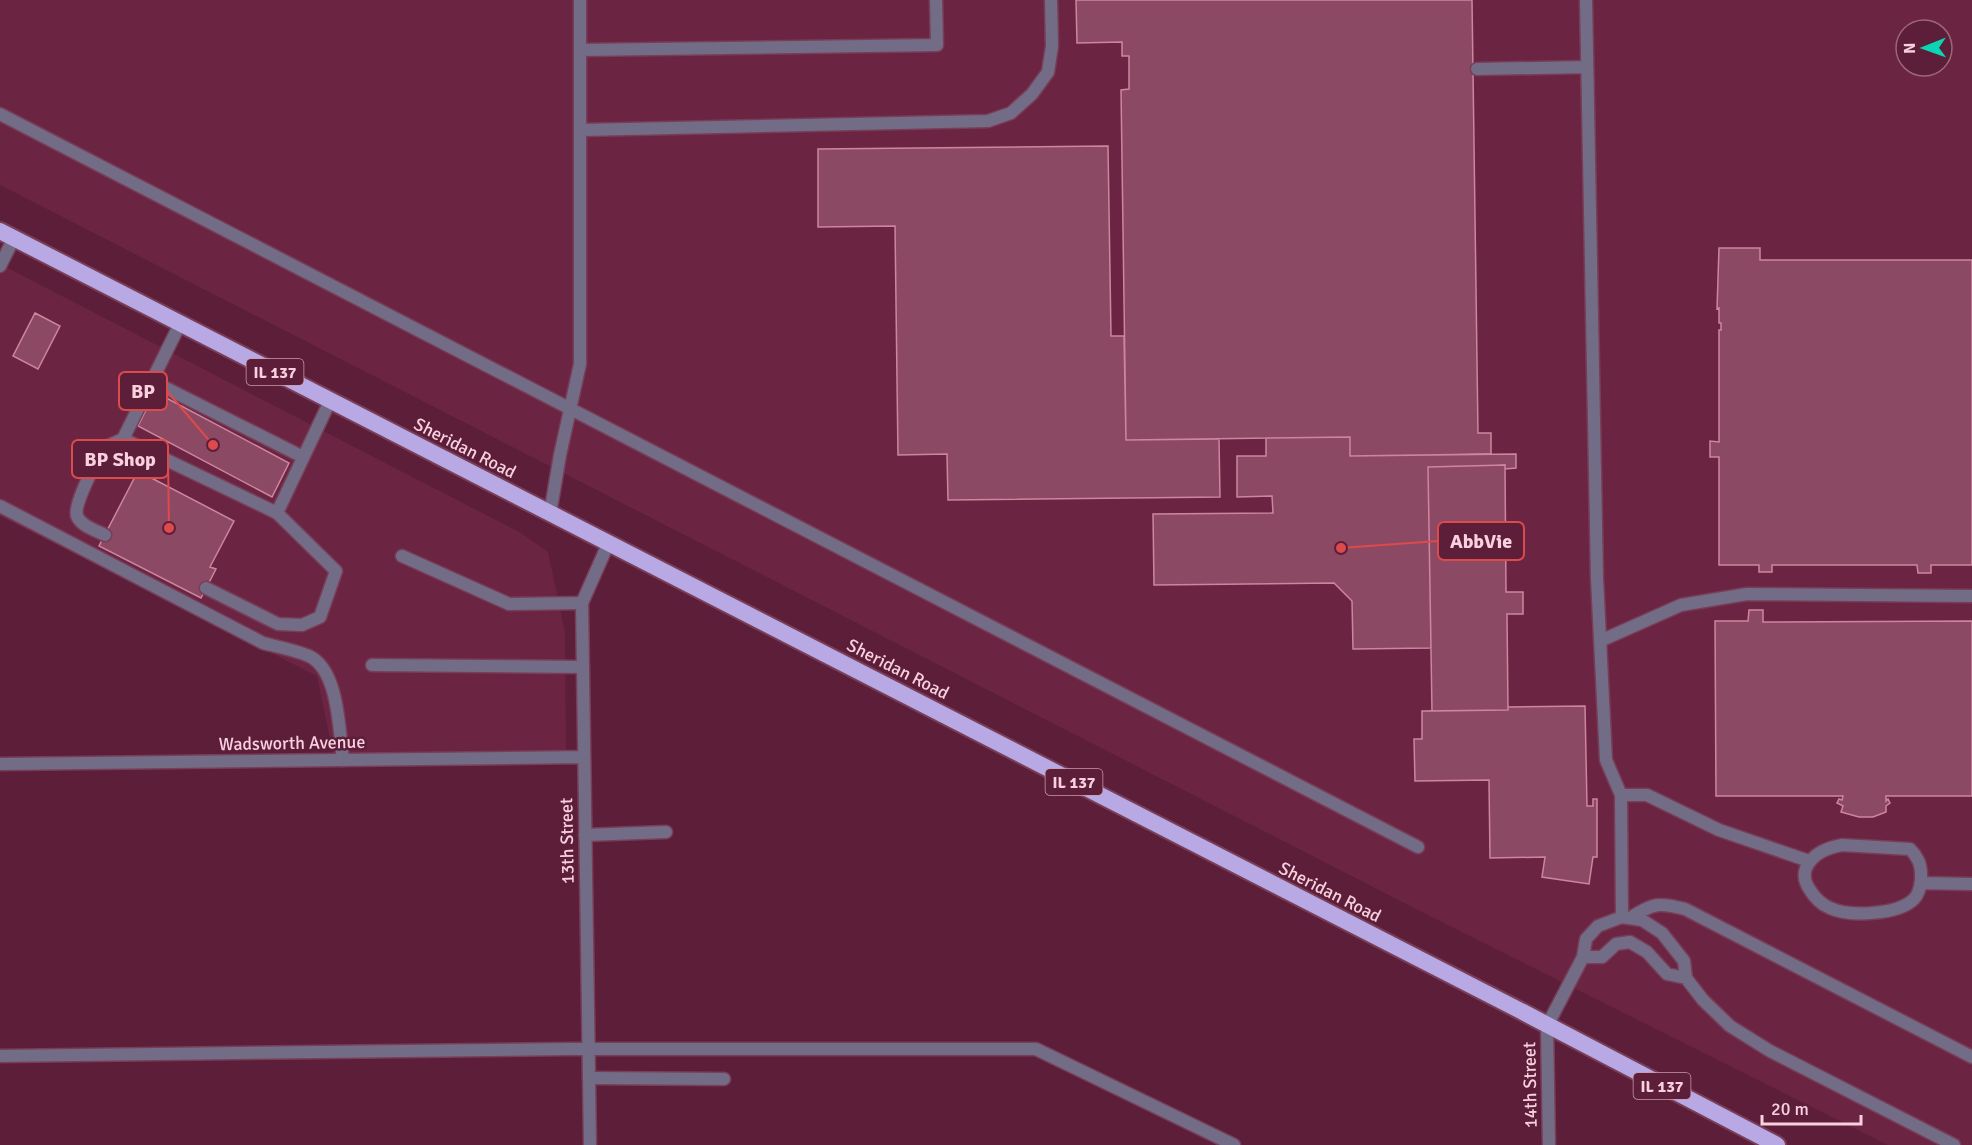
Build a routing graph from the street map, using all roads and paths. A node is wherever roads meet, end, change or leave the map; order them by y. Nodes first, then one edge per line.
1 (580, 0) edge
2 (936, 0) edge
3 (1052, 0) edge
4 (1586, 0) edge
5 (580, 50) junction
6 (1587, 67) junction
7 (1477, 69) dead end
8 (0, 114) edge
9 (581, 130) junction
10 (7, 235) edge
11 (0, 266) edge
12 (180, 324) junction
13 (152, 381) junction
14 (330, 401) junction
15 (570, 408) junction
16 (123, 439) junction
17 (303, 457) junction
18 (0, 506) edge
19 (277, 513) junction
20 (550, 514) junction
21 (105, 535) dead end
22 (609, 542) junction
23 (402, 556) dead end
24 (206, 588) dead end
25 (1972, 597) edge
26 (582, 603) junction
27 (1600, 640) junction
28 (372, 665) dead end
29 (583, 666) junction
30 (584, 757) junction
31 (343, 760) junction
32 (0, 764) edge
33 (1621, 795) junction
34 (666, 832) dead end
35 (585, 835) junction
36 (1418, 847) dead end
37 (1809, 861) junction
38 (1921, 884) junction
39 (1972, 884) edge
40 (1626, 918) junction
41 (1583, 957) junction
42 (1686, 978) junction
43 (1548, 1026) junction
44 (588, 1049) junction
45 (0, 1056) edge
46 (1972, 1058) edge
47 (589, 1078) junction
48 (724, 1079) dead end
49 (590, 1145) edge
50 (1234, 1145) edge
51 (1549, 1145) edge
52 (1777, 1145) edge
53 (1954, 1145) edge

1 - 5 street
2 - 5 street
3 - 9 street
4 - 6 street
5 - 9 street
6 - 7 street
6 - 27 street
8 - 15 street
9 - 15 street
10 - 11 street
10 - 12 highway, Sheridan Road / IL 137
12 - 13 street
12 - 14 highway, Sheridan Road / IL 137
13 - 16 street
13 - 17 street
14 - 17 street
14 - 20 highway, Sheridan Road / IL 137
15 - 20 street
15 - 36 street
16 - 19 street
16 - 21 street
17 - 19 street
18 - 31 street
19 - 24 street
20 - 22 highway, Sheridan Road / IL 137
22 - 26 street, 13th Street
22 - 43 highway, Sheridan Road / IL 137
23 - 26 street
25 - 27 street
26 - 29 street, 13th Street
27 - 33 street
28 - 29 street
29 - 30 street, 13th Street
30 - 31 street, Wadsworth Avenue
30 - 35 street, 13th Street
31 - 32 street, Wadsworth Avenue
33 - 37 street
33 - 40 street
34 - 35 street
35 - 44 street, 13th Street
37 - 38 street
37 - 38 street
38 - 39 street
40 - 41 street
40 - 42 street
40 - 46 street
41 - 42 street
41 - 43 street
42 - 53 street
43 - 51 street, 14th Street
43 - 52 highway, Sheridan Road / IL 137
44 - 45 street
44 - 47 street, 13th Street
44 - 50 street
47 - 48 street
47 - 49 street, 13th Street

